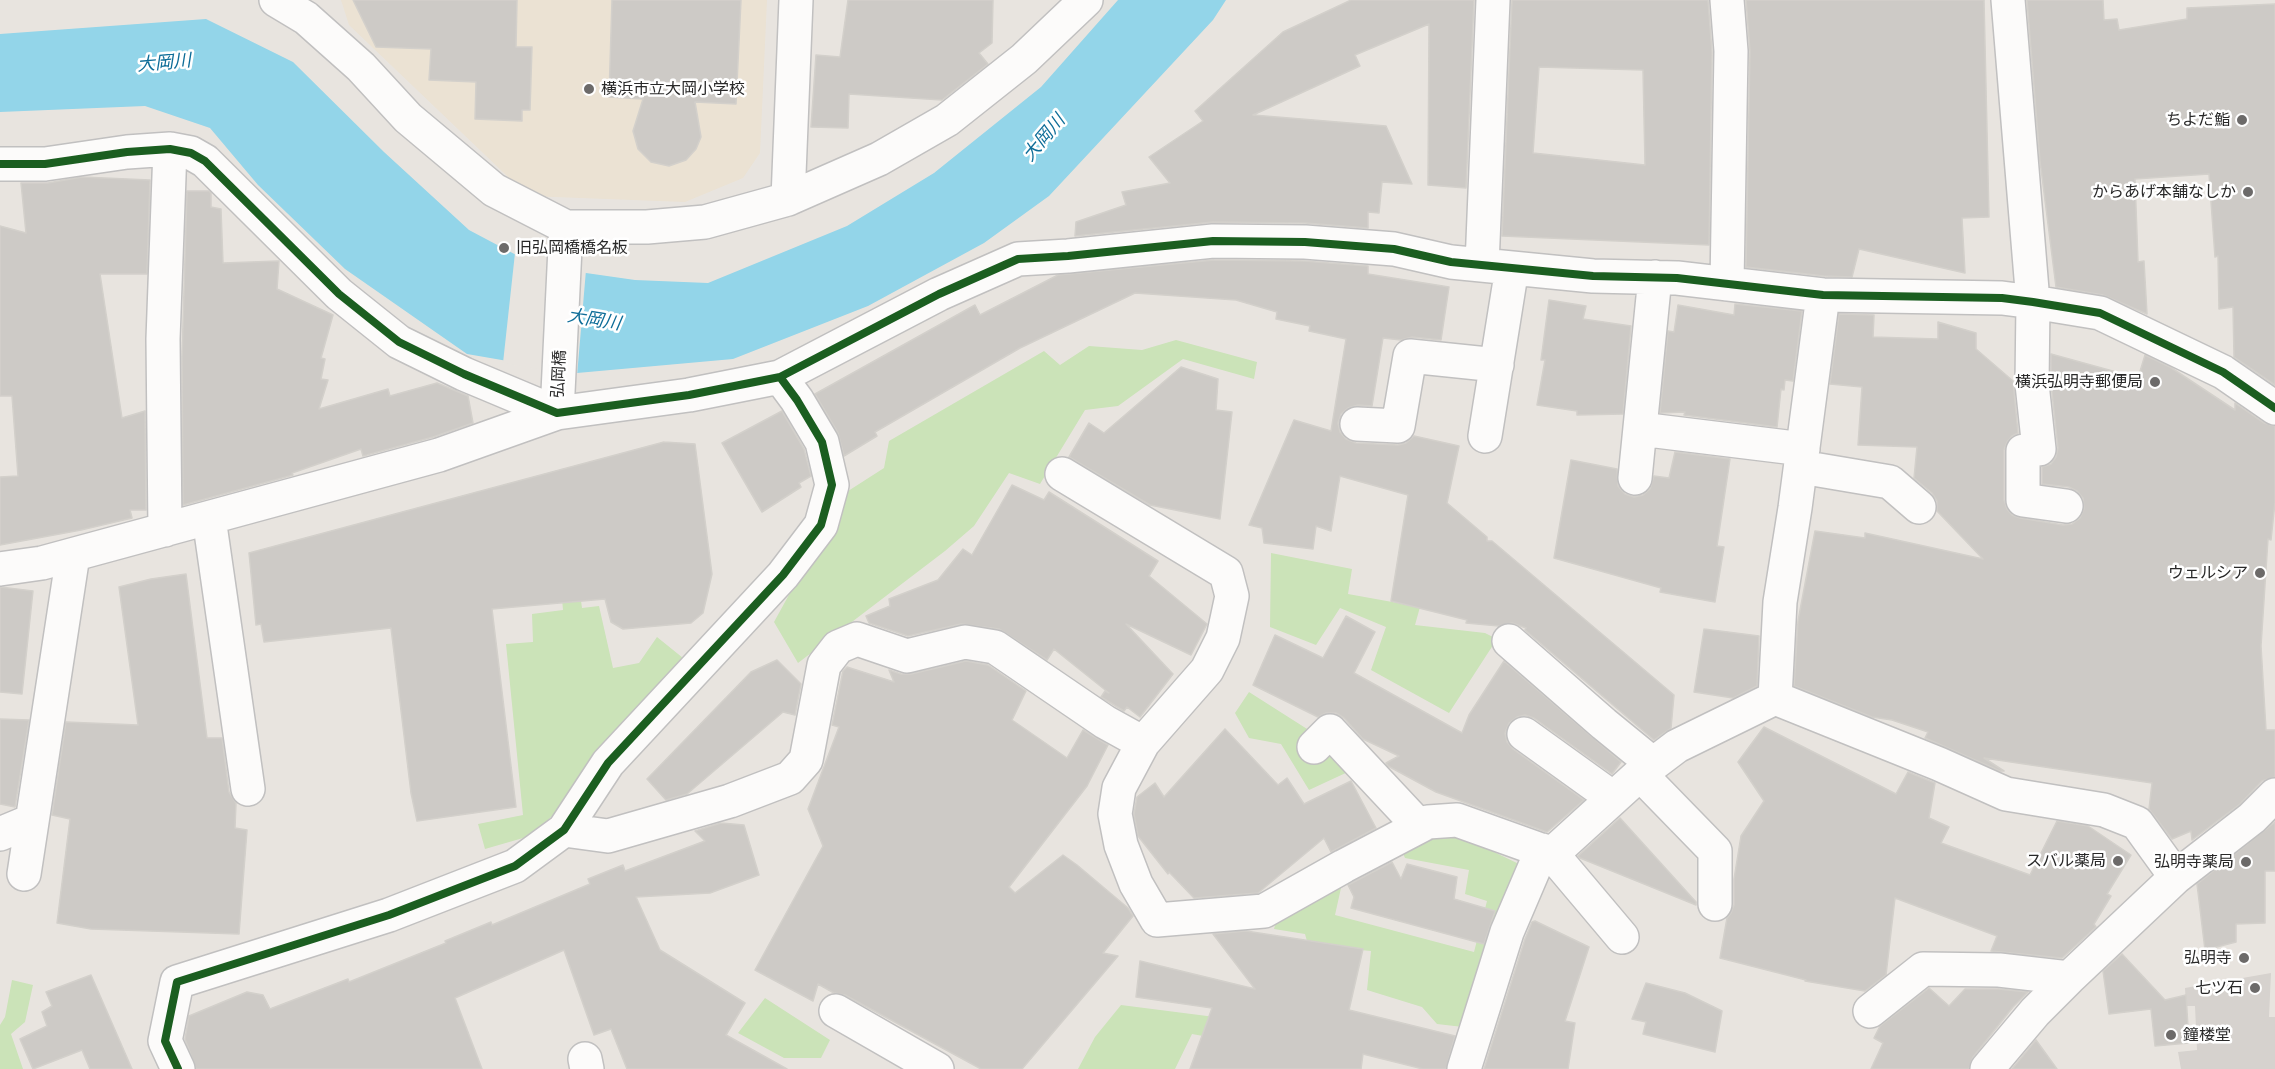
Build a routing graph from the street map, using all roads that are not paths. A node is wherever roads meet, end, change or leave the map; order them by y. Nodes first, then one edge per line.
1 (276, 0) edge
2 (796, 0) edge
3 (1086, 0) edge
4 (1493, 0) edge
5 (1727, 0) edge
6 (2008, 0) edge
7 (306, 9) edge
8 (170, 149) junction
9 (0, 164) edge
10 (788, 199) junction
11 (566, 227) junction
12 (1497, 267) junction
13 (1655, 278) junction
14 (1727, 284) junction
15 (1823, 295) junction
16 (2033, 302) junction
17 (1497, 365) junction
18 (780, 377) junction
19 (2275, 408) edge
20 (557, 413) junction
21 (1358, 424) dead end
22 (1640, 429) junction
23 (1485, 436) dead end
24 (1802, 458) junction
25 (1062, 474) dead end
26 (1635, 478) dead end
27 (2066, 506) dead end
28 (1919, 507) dead end
29 (209, 518) junction
30 (165, 530) junction
31 (73, 555) junction
32 (0, 569) edge
33 (1509, 640) dead end
34 (1774, 698) junction
35 (1524, 734) dead end
36 (1143, 743) junction
37 (1314, 747) dead end
38 (1646, 769) junction
39 (248, 789) dead end
40 (2275, 795) edge
41 (1613, 798) junction
42 (31, 821) junction
43 (1419, 826) junction
44 (564, 830) junction
45 (0, 834) edge
46 (1547, 852) junction
47 (24, 874) dead end
48 (2176, 876) junction
49 (1715, 904) dead end
50 (1622, 937) dead end
51 (2069, 978) junction
52 (836, 1011) dead end
53 (1870, 1011) dead end
54 (178, 1069) edge
55 (937, 1069) edge
56 (1464, 1069) edge
57 (1987, 1069) edge

1 - 7 street
2 - 10 street
3 - 10 street
4 - 12 street
5 - 14 street
6 - 16 street
7 - 11 street
8 - 9 street
8 - 20 street
8 - 30 street
10 - 11 street
11 - 20 street, 弘岡橋
12 - 13 street
12 - 17 street
12 - 18 street
13 - 14 street
13 - 22 street
14 - 15 street
15 - 16 street
15 - 24 street
16 - 19 street
16 - 27 street
17 - 21 street
17 - 23 street
18 - 20 street
18 - 44 street
20 - 29 street
22 - 24 street
22 - 26 street
24 - 28 street
24 - 34 street
25 - 36 street
29 - 30 street
29 - 39 street
30 - 31 street
31 - 32 street
31 - 42 street
33 - 38 street
34 - 38 street
34 - 48 street
35 - 41 street
36 - 43 street
36 - 44 street
37 - 43 street
38 - 41 street
38 - 49 street
40 - 48 street
41 - 46 street
42 - 45 street
42 - 47 street
43 - 46 street
44 - 54 street
46 - 50 street
46 - 56 street
48 - 51 street
51 - 53 street
51 - 57 street
52 - 55 street

